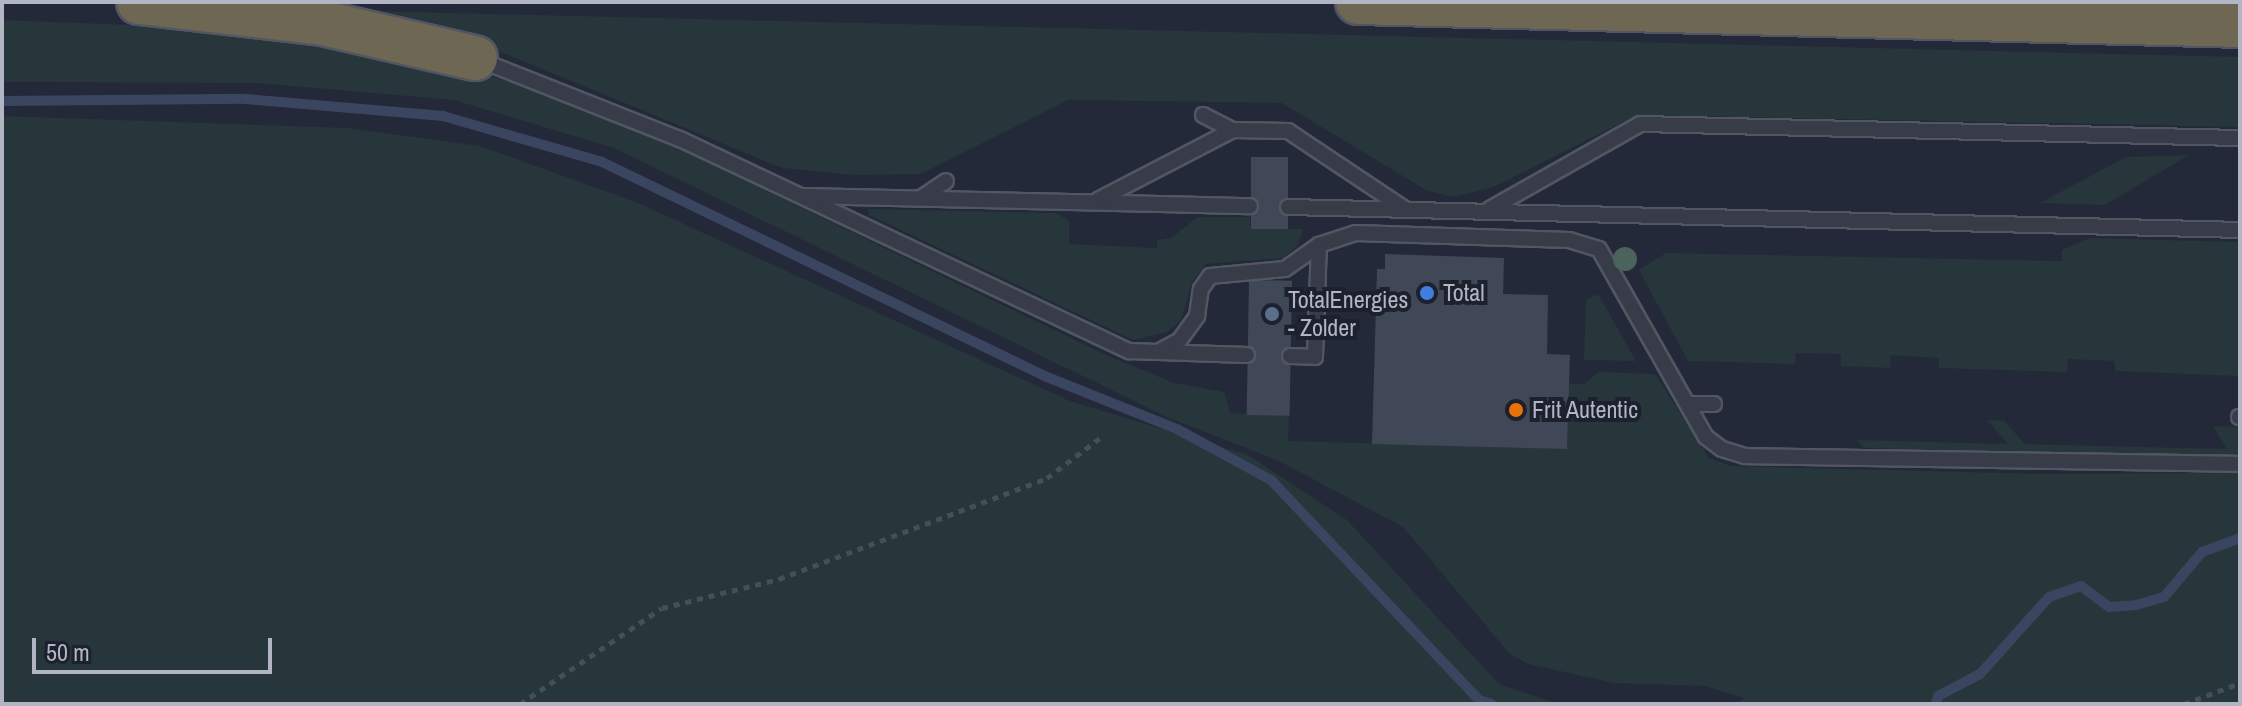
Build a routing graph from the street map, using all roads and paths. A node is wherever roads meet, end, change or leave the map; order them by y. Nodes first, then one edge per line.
1 (139, 2) edge
2 (1358, 2) edge
3 (2240, 25) edge
4 (475, 58) joint
5 (1203, 115) dead end
6 (1233, 130) junction
7 (2240, 138) edge
8 (946, 181) dead end
9 (795, 195) junction
10 (921, 198) junction
11 (1094, 202) junction
12 (1250, 206) dead end
13 (1288, 207) dead end
14 (1406, 209) junction
15 (1486, 211) junction
16 (2240, 230) edge
17 (1319, 245) junction
18 (1158, 352) junction
19 (1247, 355) dead end
20 (1290, 356) dead end
21 (1688, 404) junction
22 (1714, 404) dead end
23 (1100, 438) dead end
24 (2240, 464) edge
25 (2240, 683) edge
26 (520, 704) edge
27 (2184, 704) edge

1 - 4 highway
2 - 3 highway
4 - 9 lane
5 - 6 lane
6 - 11 lane
6 - 14 lane
7 - 15 lane
8 - 10 lane
9 - 10 lane
9 - 18 lane
10 - 11 lane
11 - 12 lane
13 - 14 lane
14 - 15 lane
15 - 16 lane
17 - 18 lane
17 - 20 lane
17 - 21 lane
18 - 19 lane
21 - 22 lane
21 - 24 lane
23 - 26 path
25 - 27 path

